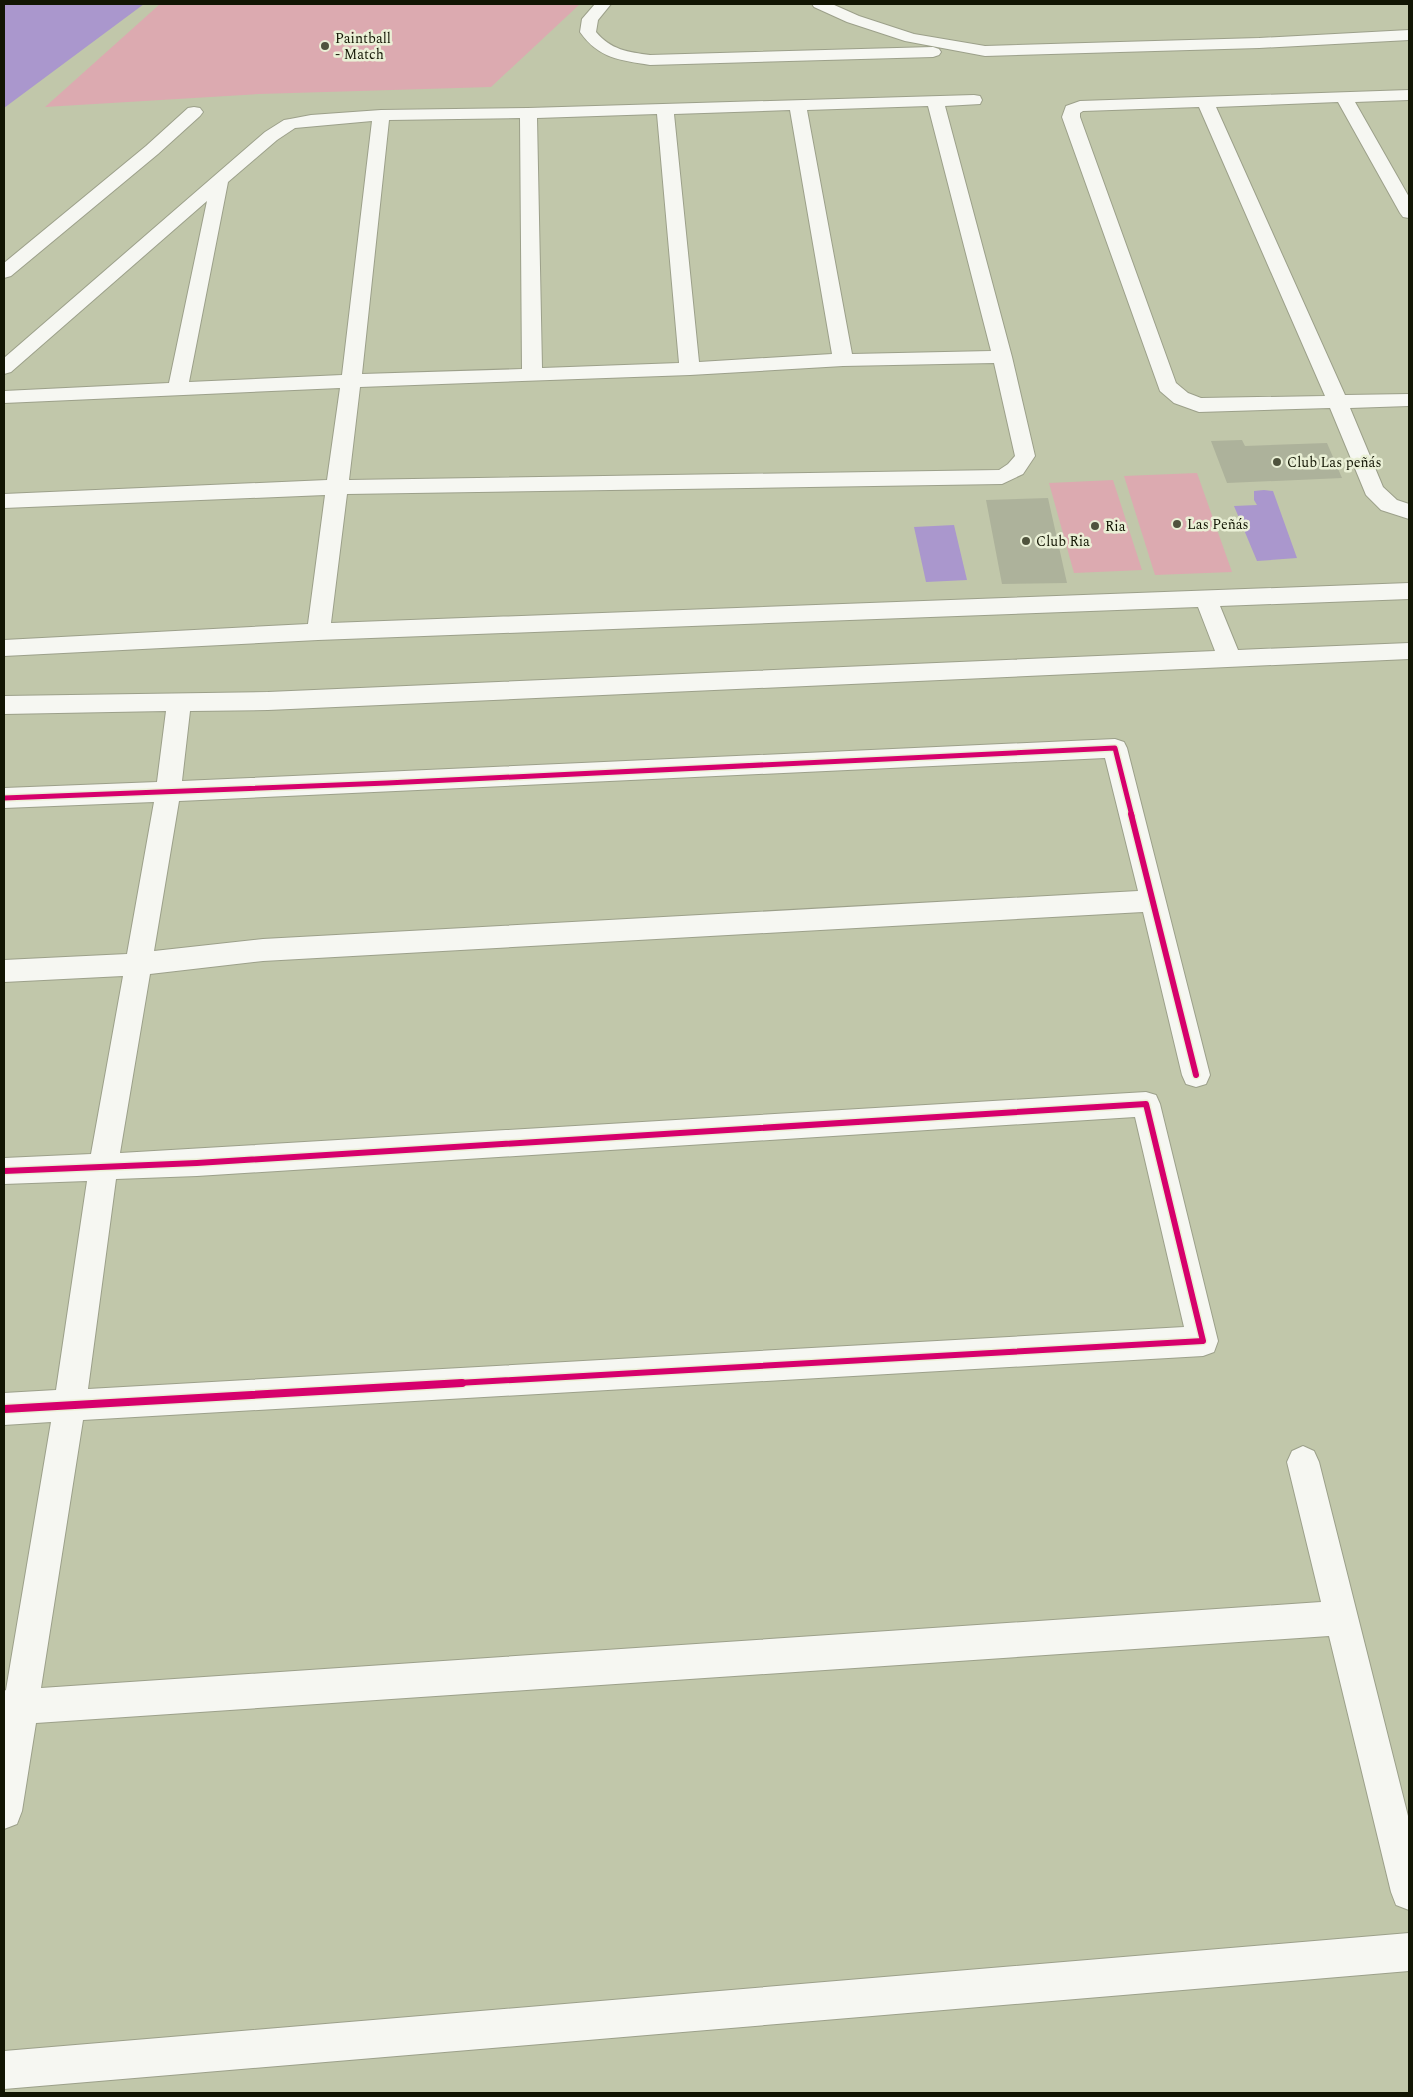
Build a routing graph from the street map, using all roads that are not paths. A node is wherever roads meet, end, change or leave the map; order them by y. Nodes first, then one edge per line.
1 (603, 4) edge
2 (820, 4) edge
3 (1409, 35) edge
4 (985, 51) junction
5 (1409, 95) edge
6 (1343, 96) junction
7 (974, 100) dead end
8 (1205, 101) junction
9 (935, 102) junction
10 (798, 105) junction
11 (665, 109) junction
12 (194, 112) dead end
13 (528, 113) junction
14 (381, 115) junction
15 (220, 180) junction
16 (1409, 213) edge
17 (4, 272) edge
18 (1002, 357) junction
19 (842, 360) junction
20 (4, 368) edge
21 (690, 369) junction
22 (532, 375) junction
23 (350, 381) junction
24 (178, 388) junction
25 (4, 397) edge
26 (1409, 400) edge
27 (1338, 403) junction
28 (336, 487) junction
29 (4, 501) edge
30 (1409, 512) edge
31 (1409, 591) edge
32 (1206, 600) junction
33 (318, 632) junction
34 (4, 648) edge
35 (1409, 651) edge
36 (1230, 659) junction
37 (179, 702) junction
38 (4, 705) edge
39 (168, 792) junction
40 (4, 798) edge
41 (1151, 901) junction
42 (140, 964) junction
43 (4, 971) edge
44 (1196, 1075) dead end
45 (104, 1166) junction
46 (4, 1171) edge
47 (70, 1404) junction
48 (4, 1409) edge
49 (1303, 1462) dead end
50 (1341, 1618) junction
51 (13, 1707) edge
52 (4, 1810) edge
53 (1409, 1892) edge
54 (1409, 1952) edge
55 (4, 2070) edge

1 - 4 street
2 - 4 street
3 - 4 street
5 - 6 street
6 - 8 street
6 - 16 street
7 - 9 street
8 - 27 street
8 - 27 street
9 - 10 street
9 - 18 street
10 - 11 street
10 - 19 street
11 - 13 street
11 - 21 street
12 - 17 street
13 - 14 street
13 - 22 street
14 - 15 street
14 - 23 street
15 - 20 street
15 - 24 street
18 - 19 street
18 - 28 street
19 - 21 street
21 - 22 street
22 - 23 street
23 - 24 street
23 - 28 street
24 - 25 street
26 - 27 street
27 - 30 street
28 - 29 street
28 - 33 street
31 - 32 street
32 - 33 street
32 - 36 street
33 - 34 street
35 - 36 street
36 - 37 street
37 - 38 street
37 - 39 street
39 - 40 street
39 - 41 street
39 - 42 street
41 - 42 street
41 - 44 street
42 - 43 street
42 - 45 street
45 - 46 street
45 - 47 street
45 - 47 street
47 - 48 street
47 - 51 street
49 - 50 street
50 - 51 street
50 - 53 street
51 - 52 street
54 - 55 street

